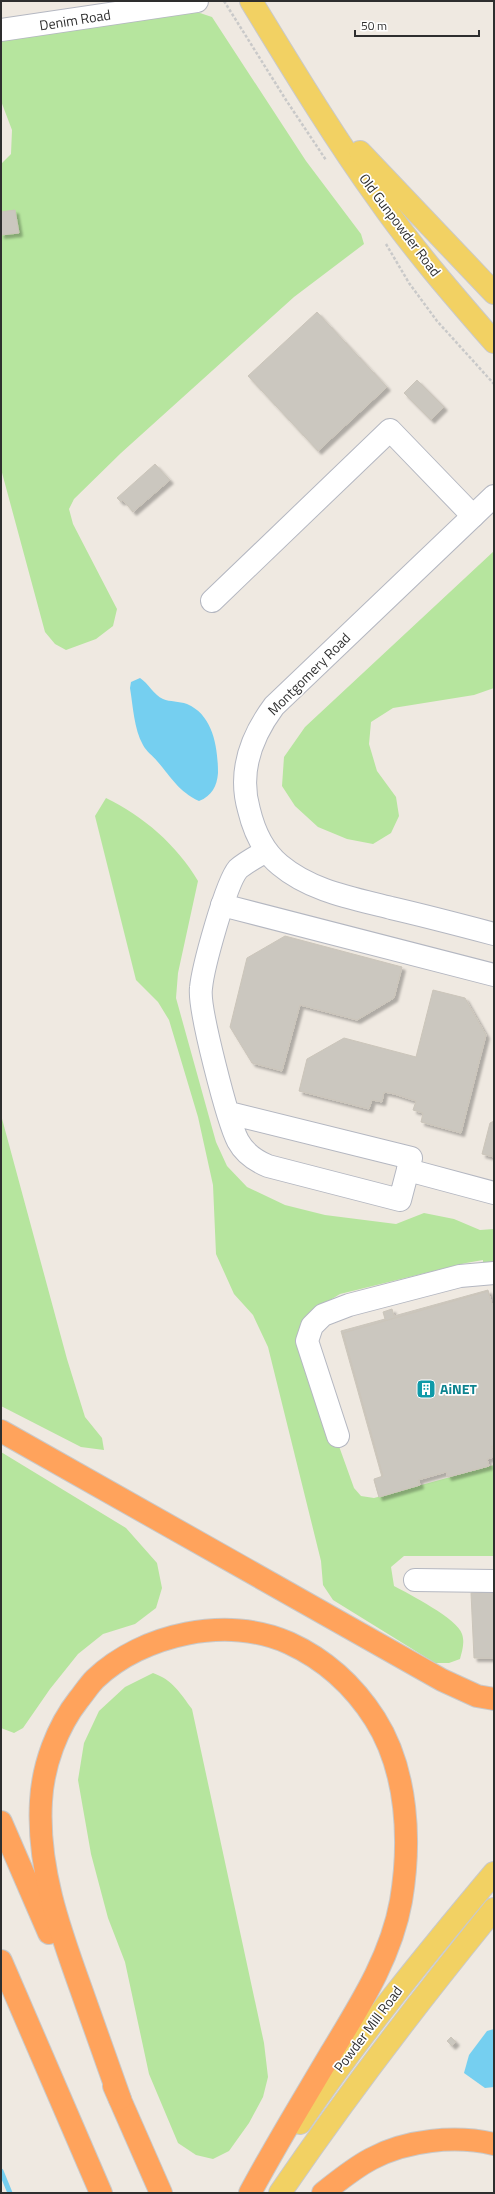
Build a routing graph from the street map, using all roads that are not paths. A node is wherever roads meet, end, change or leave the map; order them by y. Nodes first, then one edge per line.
1 (197, 1) edge
2 (251, 1) edge
3 (1, 30) edge
4 (313, 101) junction
5 (494, 294) edge
6 (494, 342) edge
7 (494, 496) edge
8 (472, 516) junction
9 (212, 601) dead end
10 (266, 851) junction
11 (222, 905) junction
12 (494, 934) edge
13 (494, 975) edge
14 (229, 1113) junction
15 (408, 1170) junction
16 (494, 1193) edge
17 (494, 1274) edge
18 (1, 1431) edge
19 (338, 1436) dead end
20 (415, 1580) dead end
21 (494, 1581) edge
22 (494, 1699) edge
23 (1, 1822) edge
24 (494, 1873) edge
25 (494, 1909) edge
26 (1, 1961) edge
27 (120, 2099) junction
28 (494, 2144) edge
29 (101, 2193) edge
30 (160, 2193) edge
31 (250, 2193) edge
32 (253, 2193) edge
33 (280, 2193) edge
34 (323, 2193) edge

1 - 3 street, Denim Road
2 - 4 main road, Old Gunpowder Road
4 - 5 main road, Old Gunpowder Road
4 - 6 main road, Old Gunpowder Road
7 - 8 street, Montgomery Road
8 - 9 street
8 - 10 street, Montgomery Road
10 - 11 street
10 - 12 street, Montgomery Road
11 - 13 street
11 - 14 street
14 - 15 street
14 - 15 street
15 - 16 street
17 - 19 street
18 - 22 highway
20 - 21 street
23 - 27 highway
24 - 32 main road, Powder Mill Road
25 - 33 main road, Powder Mill Road
26 - 29 highway
27 - 30 highway
27 - 31 highway
28 - 34 highway

